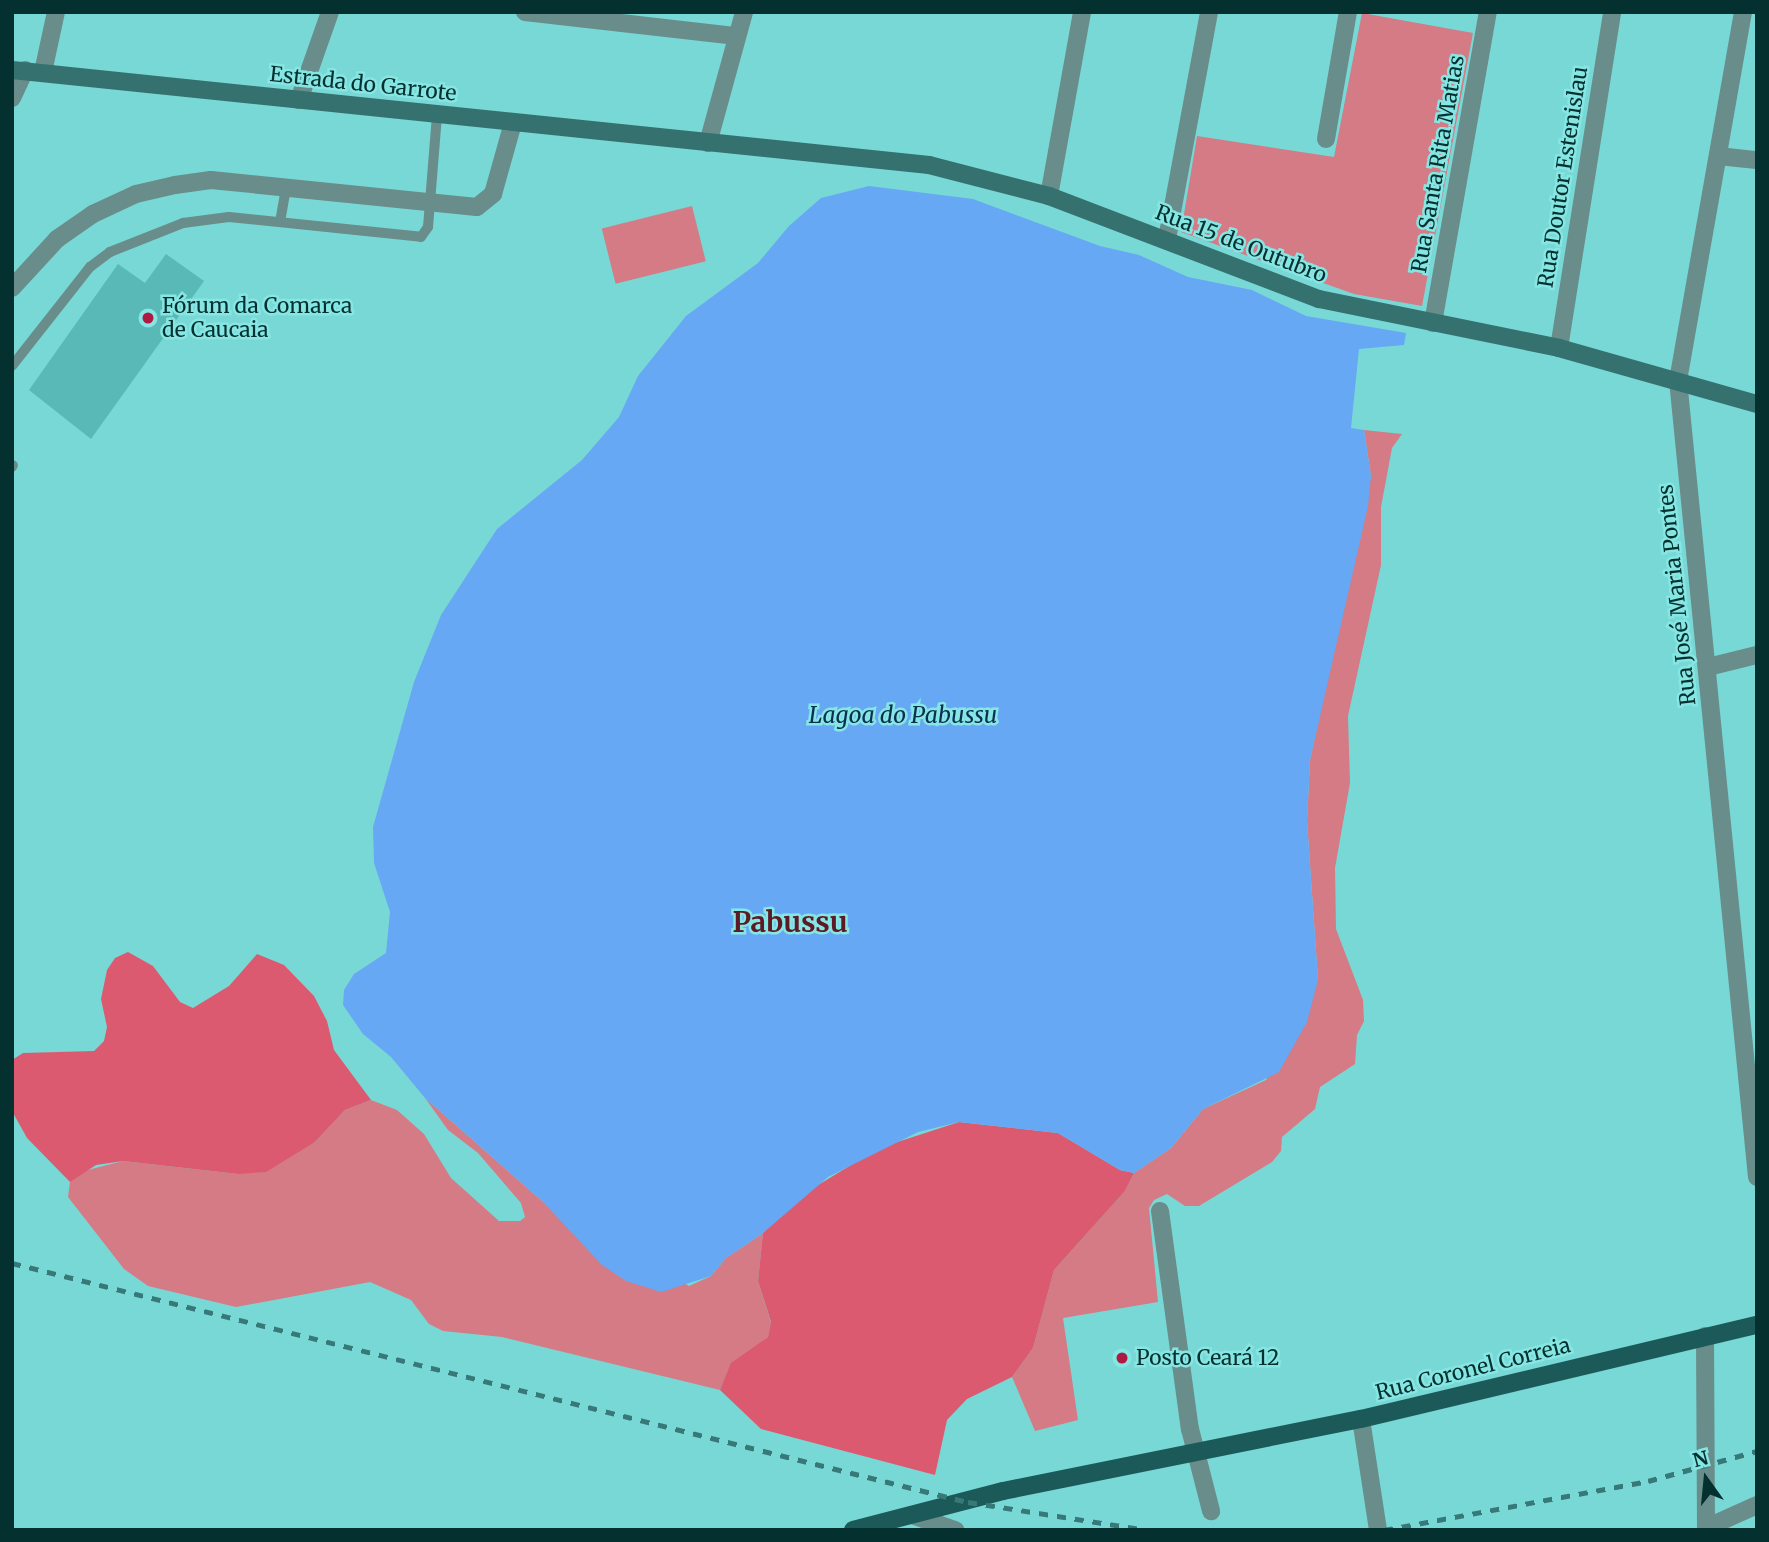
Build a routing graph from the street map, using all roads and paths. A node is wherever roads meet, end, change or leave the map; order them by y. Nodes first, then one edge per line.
1 (56, 12) edge
2 (330, 12) edge
3 (526, 12) edge
4 (744, 12) edge
5 (1082, 12) edge
6 (1209, 12) edge
7 (1348, 12) edge
8 (1488, 12) edge
9 (1612, 12) edge
10 (1743, 12) edge
11 (737, 36) junction
12 (18, 70) edge
13 (43, 72) junction
14 (12, 98) edge
15 (299, 100) junction
16 (437, 115) junction
17 (513, 123) junction
18 (1326, 139) dead end
19 (708, 142) junction
20 (1718, 156) junction
21 (1757, 160) edge
22 (286, 187) junction
23 (1049, 196) junction
24 (430, 202) junction
25 (280, 222) junction
26 (1167, 239) junction
27 (12, 288) edge
28 (1433, 323) junction
29 (1559, 348) junction
30 (12, 366) edge
31 (1678, 380) junction
32 (1757, 404) edge
33 (1757, 655) edge
34 (1708, 667) junction
35 (1757, 1177) edge
36 (1160, 1211) dead end
37 (1757, 1325) edge
38 (1705, 1336) junction
39 (1361, 1419) junction
40 (1199, 1454) junction
41 (1757, 1505) edge
42 (1211, 1511) dead end
43 (912, 1516) junction
44 (1706, 1529) edge
45 (853, 1530) edge
46 (955, 1530) edge
47 (1378, 1530) edge

1 - 13 street
2 - 15 street
3 - 11 street
4 - 11 street
5 - 23 street
6 - 26 street
7 - 18 street
8 - 28 street, Rua Santa Rita Matias
9 - 29 street, Rua Doutor Estenislau
10 - 20 street, Rua José Maria Pontes
11 - 19 street
12 - 13 main road, Estrada do Garrote
12 - 14 street
13 - 15 main road, Estrada do Garrote
15 - 16 main road, Estrada do Garrote
16 - 17 main road, Estrada do Garrote
16 - 24 lane
17 - 19 main road, Estrada do Garrote
17 - 24 street
19 - 23 main road, Rua 15 de Outubro
20 - 21 street
20 - 31 street, Rua José Maria Pontes
22 - 24 street
22 - 25 lane
22 - 27 street
23 - 26 main road, Rua 15 de Outubro
24 - 25 lane
25 - 30 lane
26 - 28 main road, Rua 15 de Outubro
28 - 29 main road, Rua 15 de Outubro
29 - 31 main road, Rua 15 de Outubro
31 - 32 main road, Rua 15 de Outubro
31 - 34 street, Rua José Maria Pontes
33 - 34 street
34 - 35 street, Rua José Maria Pontes
36 - 40 street
37 - 38 main road, Rua Coronel Correia
38 - 39 main road, Rua Coronel Correia
38 - 44 street
39 - 40 main road, Rua Coronel Correia
39 - 47 street
40 - 42 street
40 - 43 main road, Rua Coronel Correia
41 - 44 street
43 - 45 main road, Rua Coronel Correia
43 - 46 street

